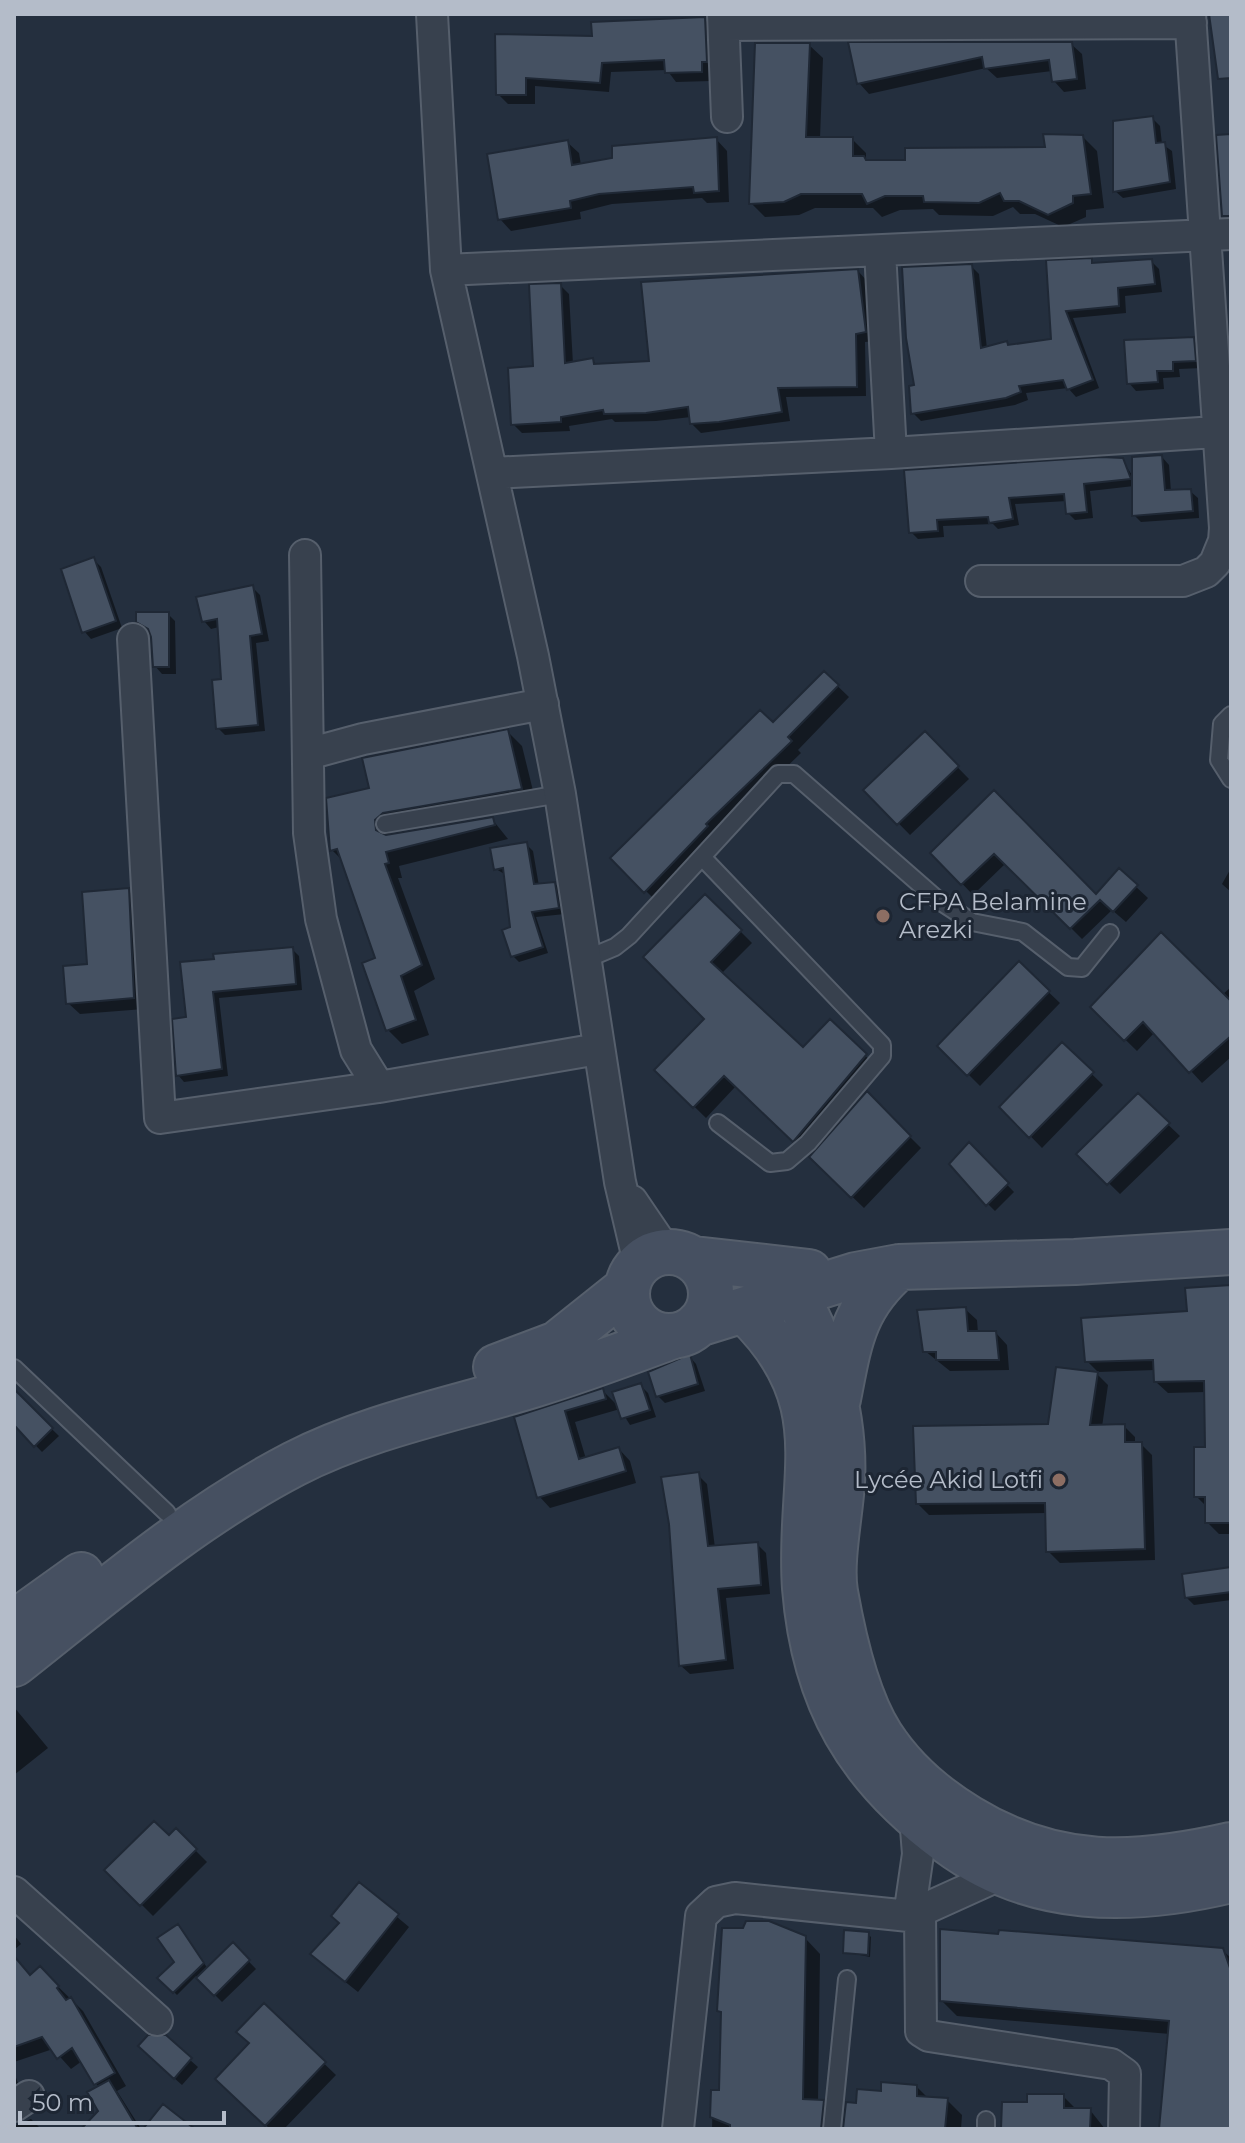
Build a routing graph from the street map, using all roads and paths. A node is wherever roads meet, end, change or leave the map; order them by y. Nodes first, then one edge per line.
1 (432, 14) edge
2 (723, 19) edge
3 (1191, 19) edge
4 (727, 117) dead end
5 (1219, 234) edge
6 (880, 251) junction
7 (446, 270) junction
8 (1226, 431) edge
9 (891, 453) junction
10 (492, 473) junction
11 (305, 555) dead end
12 (981, 581) dead end
13 (133, 639) dead end
14 (543, 704) junction
15 (1231, 715) edge
16 (308, 754) junction
17 (1231, 779) edge
18 (560, 794) junction
19 (385, 824) dead end
20 (702, 857) junction
21 (1110, 933) dead end
22 (584, 960) junction
23 (598, 1049) junction
24 (379, 1087) junction
25 (718, 1123) dead end
26 (1231, 1252) edge
27 (656, 1266) junction
28 (899, 1267) junction
29 (790, 1282) junction
30 (745, 1311) junction
31 (686, 1330) junction
32 (14, 1368) edge
33 (837, 1406) junction
34 (167, 1513) junction
35 (14, 1623) edge
36 (14, 1664) edge
37 (915, 1816) junction
38 (1231, 1845) edge
39 (1004, 1873) junction
40 (1231, 1880) edge
41 (14, 1892) edge
42 (914, 1913) junction
43 (847, 1979) dead end
44 (157, 2020) dead end
45 (678, 2129) edge
46 (832, 2129) edge
47 (1124, 2129) edge

1 - 7 street
2 - 3 street
2 - 4 street
3 - 5 street
5 - 6 street
5 - 8 street
6 - 7 street
6 - 9 street
7 - 10 street
8 - 9 street
8 - 12 street
9 - 10 street
10 - 14 street
11 - 16 street
13 - 24 street
14 - 16 street
14 - 18 street
15 - 17 lane
16 - 24 street
18 - 19 lane
18 - 22 street
20 - 21 lane
20 - 22 lane
20 - 25 lane
22 - 23 street
23 - 24 street
23 - 27 street
26 - 28 main road
27 - 29 main road
27 - 31 main road
27 - 31 main road
27 - 34 main road
28 - 29 main road
28 - 33 main road
29 - 30 main road
29 - 33 main road
30 - 31 main road
30 - 37 main road
31 - 36 main road
32 - 34 lane
33 - 38 main road
34 - 35 main road
37 - 39 main road
37 - 42 street
39 - 40 main road
39 - 42 street
41 - 44 street
42 - 45 street
42 - 47 street
43 - 46 lane

